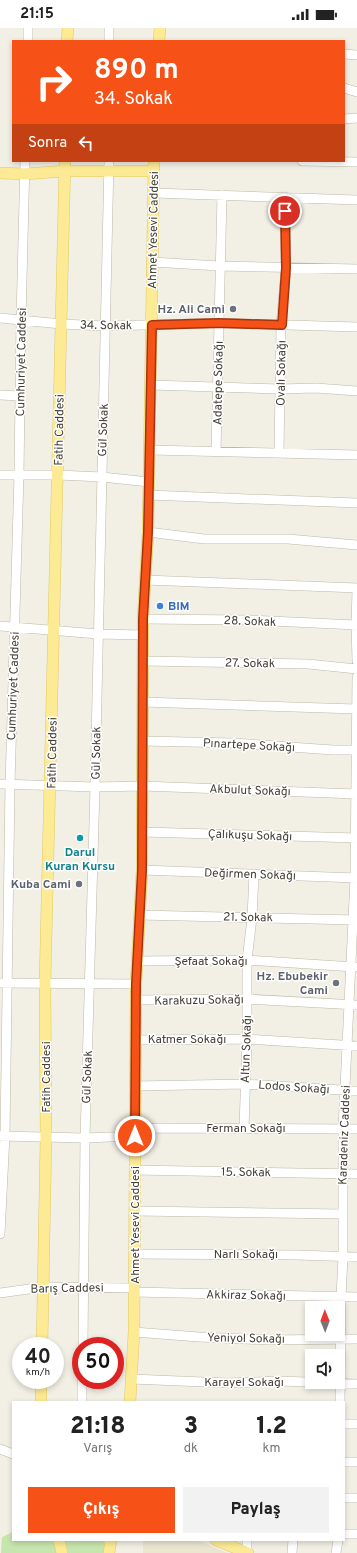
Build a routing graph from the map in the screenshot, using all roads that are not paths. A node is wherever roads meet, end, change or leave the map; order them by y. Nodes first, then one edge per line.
1 (28, 28) edge
2 (68, 28) edge
3 (109, 28) edge
4 (160, 28) edge
5 (28, 40) edge
6 (67, 40) edge
7 (109, 40) edge
8 (159, 40) edge
9 (345, 54) edge
10 (357, 55) edge
11 (345, 88) edge
12 (357, 92) edge
13 (345, 118) edge
14 (357, 118) edge
15 (25, 162) edge
16 (345, 162) edge
17 (357, 162) edge
18 (65, 166) edge
19 (109, 166) edge
20 (154, 166) edge
21 (0, 173) edge
22 (25, 174) junction
23 (154, 193) junction
24 (222, 195) junction
25 (285, 197) junction
26 (357, 200) edge
27 (152, 262) junction
28 (219, 266) junction
29 (286, 268) junction
30 (357, 269) edge
31 (0, 318) edge
32 (21, 319) junction
33 (219, 323) junction
34 (61, 324) junction
35 (152, 325) junction
36 (282, 325) junction
37 (106, 326) junction
38 (357, 328) edge
39 (151, 385) junction
40 (218, 386) junction
41 (280, 389) junction
42 (357, 391) edge
43 (0, 395) edge
44 (20, 396) junction
45 (150, 450) junction
46 (216, 452) junction
47 (279, 453) junction
48 (357, 455) edge
49 (0, 475) edge
50 (19, 475) junction
51 (58, 475) junction
52 (102, 477) junction
53 (149, 482) junction
54 (148, 495) junction
55 (357, 503) edge
56 (148, 532) junction
57 (357, 545) edge
58 (145, 580) junction
59 (357, 589) edge
60 (143, 619) junction
61 (356, 625) edge
62 (0, 626) edge
63 (14, 627) junction
64 (54, 630) junction
65 (98, 634) junction
66 (143, 635) junction
67 (143, 661) junction
68 (357, 661) edge
69 (357, 669) edge
70 (357, 677) edge
71 (143, 702) junction
72 (356, 709) junction
73 (142, 741) junction
74 (356, 750) edge
75 (0, 784) edge
76 (10, 785) junction
77 (51, 785) junction
78 (143, 786) junction
79 (95, 787) junction
80 (356, 794) edge
81 (143, 832) junction
82 (356, 838) edge
83 (142, 870) junction
84 (254, 874) junction
85 (356, 878) edge
86 (139, 915) junction
87 (252, 918) junction
88 (355, 920) edge
89 (248, 960) junction
90 (137, 961) junction
91 (354, 967) edge
92 (4, 983) edge
93 (45, 983) junction
94 (90, 983) junction
95 (136, 984) junction
96 (248, 999) junction
97 (136, 1000) junction
98 (353, 1004) edge
99 (247, 1039) junction
100 (136, 1040) junction
101 (352, 1046) edge
102 (245, 1084) junction
103 (136, 1086) junction
104 (345, 1091) junction
105 (357, 1091) edge
106 (244, 1128) junction
107 (343, 1129) junction
108 (357, 1129) edge
109 (135, 1132) junction
110 (3, 1136) edge
111 (46, 1137) junction
112 (86, 1138) junction
113 (135, 1170) junction
114 (343, 1173) junction
115 (357, 1174) edge
116 (135, 1211) junction
117 (343, 1214) junction
118 (0, 1234) edge
119 (134, 1254) junction
120 (343, 1257) junction
121 (357, 1257) edge
122 (43, 1287) junction
123 (84, 1287) junction
124 (134, 1290) junction
125 (0, 1292) edge
126 (341, 1297) junction
127 (357, 1297) edge
128 (341, 1301) edge
129 (134, 1332) junction
130 (42, 1337) edge
131 (83, 1337) edge
132 (305, 1339) edge
133 (345, 1339) edge
134 (357, 1339) edge
135 (131, 1379) junction
136 (305, 1382) edge
137 (345, 1384) edge
138 (357, 1384) edge
139 (41, 1389) edge
140 (82, 1389) edge
141 (340, 1389) edge
142 (41, 1401) edge
143 (82, 1401) edge
144 (130, 1401) edge
145 (340, 1401) edge
146 (345, 1424) edge
147 (357, 1424) edge
148 (0, 1449) edge
149 (12, 1454) edge
150 (345, 1462) edge
151 (357, 1462) edge
152 (345, 1498) edge
153 (357, 1498) edge
154 (345, 1534) edge
155 (357, 1534) edge
156 (59, 1541) edge
157 (111, 1541) edge
158 (218, 1541) edge
159 (247, 1541) edge
160 (293, 1541) edge
161 (338, 1541) edge
162 (62, 1553) edge
163 (110, 1553) edge
164 (248, 1553) edge
165 (292, 1553) edge
166 (336, 1553) edge

1 - 5 street
2 - 6 main road
3 - 7 street
4 - 8 main road
9 - 10 street
11 - 12 street
13 - 14 street
15 - 22 street, Cumhuriyet Caddesi
16 - 17 street
18 - 19 main road
18 - 22 main road
18 - 34 main road, Fatih Caddesi
19 - 20 main road
19 - 37 street, Gül Sokak
20 - 23 main road, Ahmet Yesevi Caddesi
21 - 22 main road
22 - 32 street, Cumhuriyet Caddesi
23 - 24 street
23 - 27 main road, Ahmet Yesevi Caddesi
24 - 25 street
24 - 28 street, Adatepe Sokağı
25 - 26 street
25 - 29 street, Ovalı Sokağı
27 - 28 street
27 - 35 main road, Ahmet Yesevi Caddesi
28 - 29 street
28 - 33 street, Adatepe Sokağı
29 - 30 street
29 - 36 street, Ovalı Sokağı
31 - 32 street, 34. Sokak
32 - 34 street, 34. Sokak
32 - 44 street, Cumhuriyet Caddesi
33 - 35 street, 34. Sokak
33 - 36 street, 34. Sokak
33 - 40 street, Adatepe Sokağı
34 - 37 street, 34. Sokak
34 - 51 main road, Fatih Caddesi
35 - 37 street, 34. Sokak
35 - 39 main road, Ahmet Yesevi Caddesi
36 - 38 street, 34. Sokak
36 - 41 street, Ovalı Sokağı
37 - 52 street, Gül Sokak
39 - 40 street
39 - 45 main road, Ahmet Yesevi Caddesi
40 - 41 street
40 - 46 street, Adatepe Sokağı
41 - 42 street
41 - 47 street, Ovalı Sokağı
43 - 44 street
44 - 50 street, Cumhuriyet Caddesi
45 - 46 street
45 - 53 main road, Ahmet Yesevi Caddesi
46 - 47 street
47 - 48 street
49 - 50 street
50 - 51 street
50 - 63 street, Cumhuriyet Caddesi
51 - 52 street
51 - 64 main road, Fatih Caddesi
52 - 53 street
52 - 65 street, Gül Sokak
53 - 54 main road, Ahmet Yesevi Caddesi
54 - 55 street
54 - 56 main road, Ahmet Yesevi Caddesi
56 - 57 street
56 - 58 main road, Ahmet Yesevi Caddesi
58 - 59 street
58 - 60 main road, Ahmet Yesevi Caddesi
59 - 61 street
60 - 61 street, 28. Sokak
60 - 66 main road, Ahmet Yesevi Caddesi
61 - 68 street
62 - 63 street
63 - 64 street
63 - 76 street, Cumhuriyet Caddesi
64 - 65 street
64 - 77 main road, Fatih Caddesi
65 - 66 street
65 - 79 street, Gül Sokak
66 - 67 main road, Ahmet Yesevi Caddesi
67 - 69 street, 27. Sokak
67 - 71 main road, Ahmet Yesevi Caddesi
70 - 72 street, Karadeniz Caddesi
71 - 72 street
71 - 73 main road, Ahmet Yesevi Caddesi
72 - 74 street, Karadeniz Caddesi
73 - 74 street, Pınartepe Sokağı
73 - 78 main road, Ahmet Yesevi Caddesi
74 - 80 street, Karadeniz Caddesi
75 - 76 street, Akbulut Sokağı
76 - 77 street, Akbulut Sokağı
76 - 92 street, Cumhuriyet Caddesi
77 - 79 street, Akbulut Sokağı
77 - 93 main road, Fatih Caddesi
78 - 79 street, Akbulut Sokağı
78 - 80 street, Akbulut Sokağı
78 - 81 main road, Ahmet Yesevi Caddesi
79 - 94 street, Gül Sokak
80 - 82 street, Karadeniz Caddesi
81 - 82 street, Çalıkuşu Sokağı
81 - 83 main road, Ahmet Yesevi Caddesi
82 - 85 street, Karadeniz Caddesi
83 - 84 street, Değirmen Sokağı
83 - 86 main road, Ahmet Yesevi Caddesi
84 - 85 street, Değirmen Sokağı
84 - 87 street, Altun Sokağı
85 - 88 street, Karadeniz Caddesi
86 - 87 street, 21. Sokak
86 - 90 main road, Ahmet Yesevi Caddesi
87 - 88 street, 21. Sokak
87 - 89 street, Altun Sokağı
88 - 91 street, Karadeniz Caddesi
89 - 90 street, Şefaat Sokağı
89 - 91 street, Şefaat Sokağı
89 - 96 street, Altun Sokağı
90 - 95 main road, Ahmet Yesevi Caddesi
91 - 98 street, Karadeniz Caddesi
92 - 93 street
92 - 110 street, Cumhuriyet Caddesi
93 - 94 street
93 - 111 main road, Fatih Caddesi
94 - 95 street
94 - 112 street, Gül Sokak
95 - 97 main road, Ahmet Yesevi Caddesi
96 - 97 street, Karakuzu Sokağı
96 - 98 street, Karakuzu Sokağı
96 - 99 street, Altun Sokağı
97 - 100 main road, Ahmet Yesevi Caddesi
98 - 101 street, Karadeniz Caddesi
99 - 100 street, Katmer Sokağı
99 - 101 street, Katmer Sokağı
99 - 102 street, Altun Sokağı
100 - 103 main road, Ahmet Yesevi Caddesi
101 - 104 street, Karadeniz Caddesi
102 - 103 street, Lodos Sokağı
102 - 104 street, Lodos Sokağı
102 - 106 street, Altun Sokağı
103 - 109 main road, Ahmet Yesevi Caddesi
104 - 105 street, Lodos Sokağı
104 - 107 street, Karadeniz Caddesi
106 - 107 street, Ferman Sokağı
106 - 109 street, Ferman Sokağı
107 - 108 street, Ferman Sokağı
107 - 114 street, Karadeniz Caddesi
109 - 112 street, Ferman Sokağı
109 - 113 main road, Ahmet Yesevi Caddesi
110 - 111 street, Ferman Sokağı
110 - 118 street, Cumhuriyet Caddesi
111 - 112 street, Ferman Sokağı
111 - 122 main road, Fatih Caddesi
112 - 123 street, Gül Sokak
113 - 114 street, 15. Sokak
113 - 116 main road, Ahmet Yesevi Caddesi
114 - 115 street, 15. Sokak
114 - 117 street, Karadeniz Caddesi
116 - 117 street
116 - 119 main road, Ahmet Yesevi Caddesi
117 - 120 street, Karadeniz Caddesi
119 - 120 street, Narlı Sokağı
119 - 124 main road, Ahmet Yesevi Caddesi
120 - 121 street, Narlı Sokağı
120 - 126 street, Karadeniz Caddesi
122 - 123 street, Barış Caddesi
122 - 125 street, Barış Caddesi
122 - 130 main road, Fatih Caddesi
123 - 124 street, Barış Caddesi
123 - 131 street, Gül Sokak
124 - 126 street, Akkiraz Sokağı
124 - 129 main road, Ahmet Yesevi Caddesi
126 - 127 street, Akkiraz Sokağı
126 - 128 street, Karadeniz Caddesi
129 - 132 street, Yeniyol Sokağı
129 - 135 main road, Ahmet Yesevi Caddesi
133 - 134 street, Yeniyol Sokağı
135 - 136 street, Karayel Sokağı
135 - 144 main road, Ahmet Yesevi Caddesi
137 - 138 street, Karayel Sokağı
139 - 142 main road
140 - 143 street
141 - 145 street, Karadeniz Caddesi
146 - 147 street
148 - 149 street
150 - 151 street
152 - 153 street
154 - 155 street
156 - 162 main road
157 - 163 main road
158 - 164 main road
159 - 164 street
160 - 165 street
161 - 166 street

